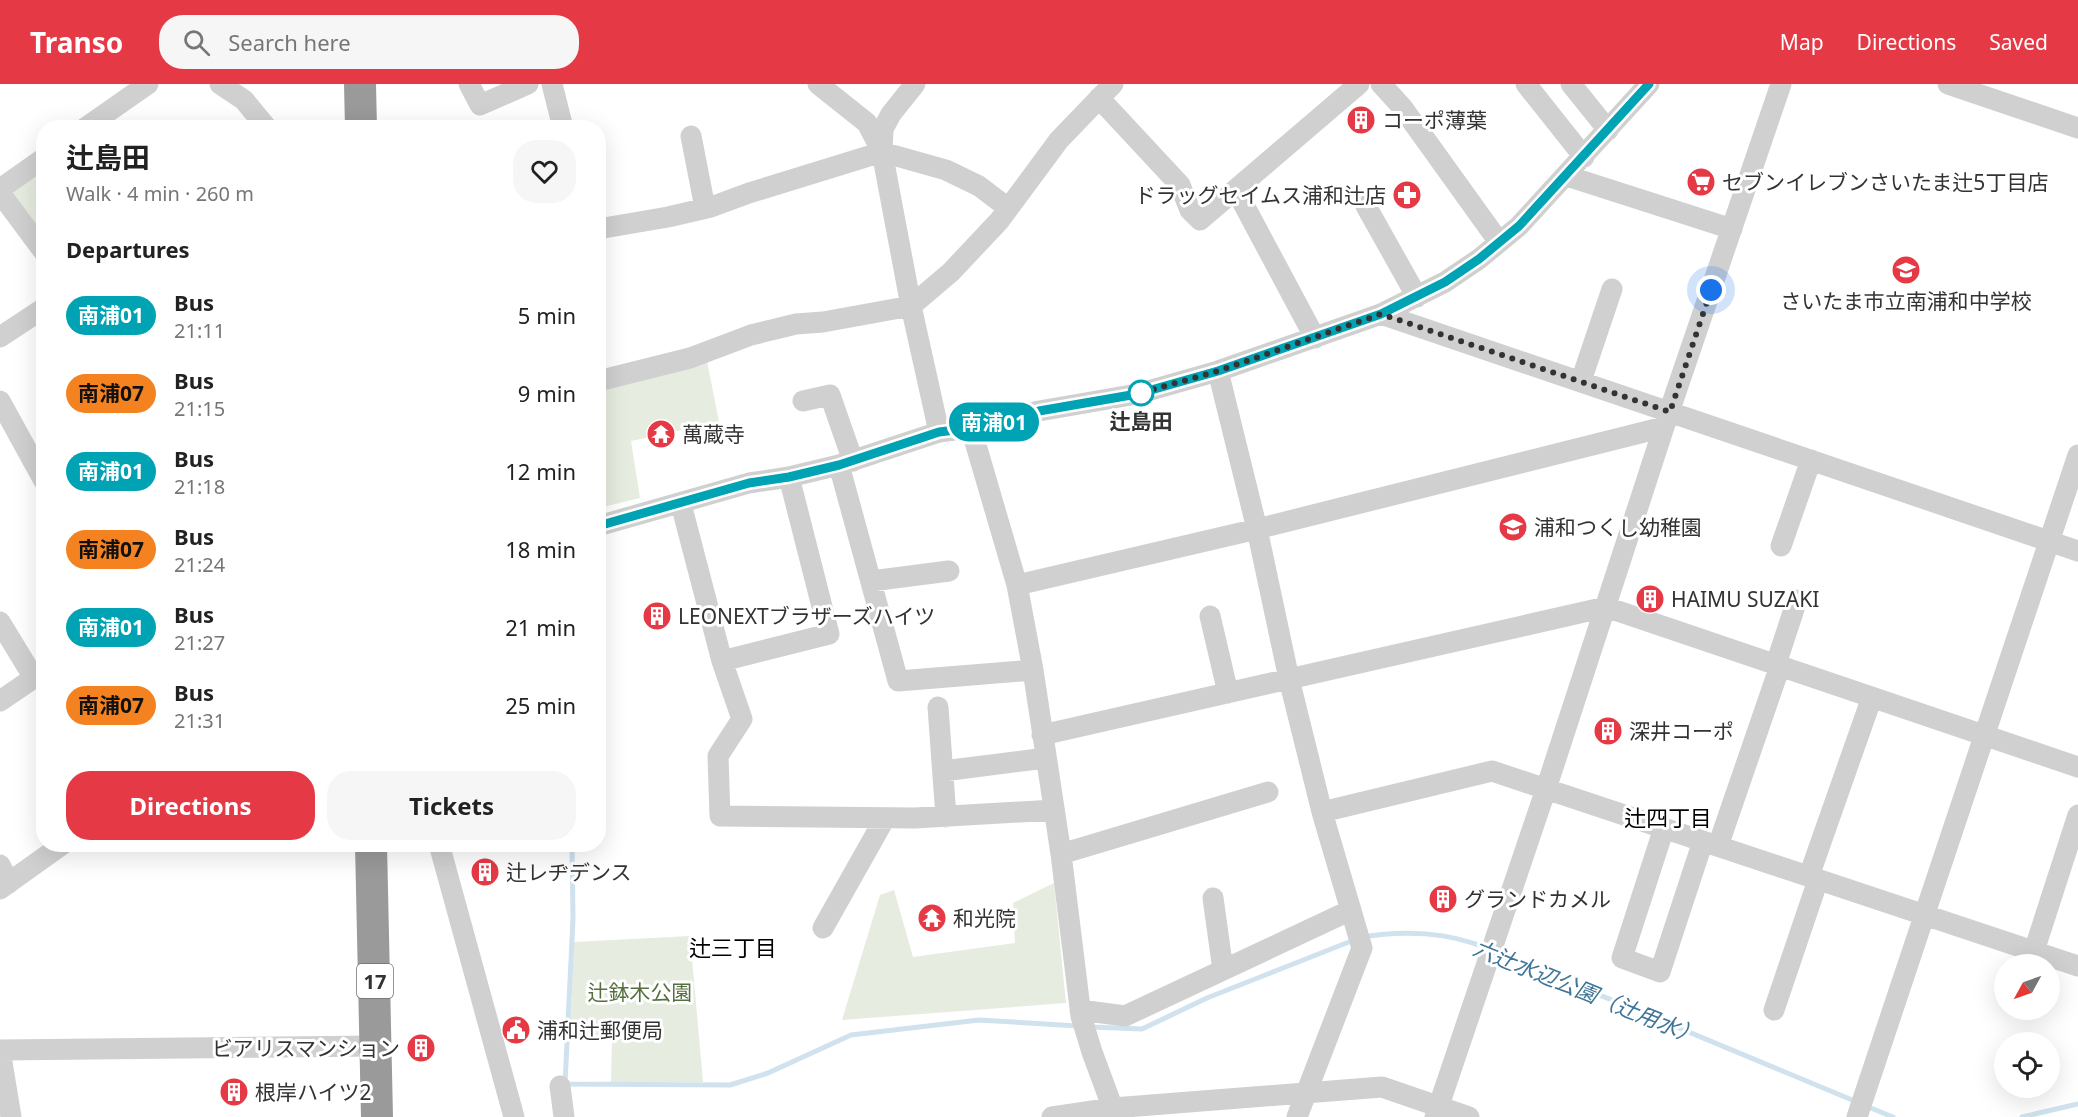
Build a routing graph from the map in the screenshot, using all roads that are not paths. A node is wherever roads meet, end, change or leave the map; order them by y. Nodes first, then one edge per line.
1 (148, 84) edge
2 (220, 84) edge
3 (360, 84) edge
4 (469, 84) edge
5 (528, 84) edge
6 (552, 84) edge
7 (818, 84) edge
8 (915, 84) edge
9 (1359, 84) edge
10 (1526, 84) edge
11 (1571, 84) edge
12 (1649, 84) edge
13 (1781, 84) edge
14 (1948, 84) edge
15 (1386, 86) edge
16 (1106, 91) edge
17 (102, 120) edge
18 (260, 120) edge
19 (361, 120) edge
20 (561, 120) edge
21 (2078, 128) edge
22 (1608, 130) junction
23 (691, 135) dead end
24 (882, 152) junction
25 (1584, 157) junction
26 (36, 164) edge
27 (1567, 176) junction
28 (1236, 190) junction
29 (0, 191) edge
30 (1366, 206) dead end
31 (705, 208) junction
32 (1008, 208) junction
33 (606, 228) edge
34 (1732, 229) junction
35 (36, 241) edge
36 (1499, 242) junction
37 (1612, 289) dead end
38 (1417, 297) junction
39 (911, 306) junction
40 (36, 313) edge
41 (1381, 314) junction
42 (0, 336) edge
43 (1315, 338) junction
44 (1218, 371) junction
45 (606, 379) edge
46 (1581, 381) junction
47 (803, 400) dead end
48 (0, 401) edge
49 (1667, 419) junction
50 (971, 428) junction
51 (939, 432) junction
52 (2078, 455) edge
53 (1811, 460) junction
54 (846, 463) junction
55 (36, 466) edge
56 (789, 477) junction
57 (681, 504) junction
58 (606, 524) edge
59 (1257, 529) junction
60 (2049, 541) junction
61 (1780, 546) dead end
62 (2078, 551) edge
63 (950, 570) dead end
64 (871, 581) junction
65 (1017, 585) junction
66 (1797, 600) dead end
67 (1606, 607) junction
68 (1210, 616) dead end
69 (0, 622) edge
70 (722, 661) junction
71 (1778, 665) junction
72 (36, 670) edge
73 (1033, 670) junction
74 (36, 676) edge
75 (1289, 679) junction
76 (1228, 693) junction
77 (1872, 697) junction
78 (0, 701) edge
79 (938, 706) dead end
80 (1042, 735) junction
81 (1984, 735) junction
82 (1046, 758) junction
83 (2078, 767) edge
84 (943, 771) junction
85 (1546, 789) junction
86 (1268, 792) dead end
87 (1054, 810) junction
88 (1322, 812) junction
89 (2078, 815) edge
90 (946, 817) junction
91 (885, 818) junction
92 (1664, 828) junction
93 (1711, 844) junction
94 (49, 852) edge
95 (371, 852) edge
96 (441, 852) edge
97 (1061, 854) junction
98 (1814, 878) junction
99 (3, 879) edge
100 (1213, 898) dead end
101 (1351, 910) junction
102 (1924, 915) junction
103 (823, 928) dead end
104 (2034, 951) junction
105 (2078, 966) edge
106 (1223, 970) junction
107 (1080, 1010) junction
108 (1774, 1010) dead end
109 (376, 1046) junction
110 (0, 1050) edge
111 (560, 1086) dead end
112 (1306, 1094) junction
113 (1436, 1112) edge
114 (1114, 1113) edge
115 (11, 1117) edge
116 (377, 1117) edge
117 (514, 1117) edge
118 (564, 1117) edge
119 (1052, 1117) edge
120 (1297, 1117) edge
121 (1469, 1117) edge
122 (1857, 1117) edge

1 - 17 street
2 - 18 street
3 - 19 highway
4 - 5 street
6 - 20 street
7 - 24 street
8 - 24 street
9 - 28 street
10 - 25 street
11 - 22 street
12 - 22 street
13 - 34 street
14 - 21 street
15 - 36 street
16 - 28 street
16 - 32 street
22 - 25 street
23 - 31 street
24 - 31 street
24 - 32 street
24 - 39 street
25 - 27 street
26 - 29 street
27 - 34 street
27 - 36 street
28 - 43 street
29 - 35 street
30 - 38 street
31 - 33 street
32 - 39 street
34 - 49 street
36 - 38 street
37 - 46 street
38 - 41 street
39 - 45 street
39 - 51 street
40 - 42 street
41 - 43 street
41 - 46 street
43 - 44 street
44 - 50 street
44 - 59 street
46 - 49 street
47 - 54 street
48 - 55 street
49 - 53 street
49 - 59 street
49 - 67 street
50 - 51 street
50 - 65 street
51 - 54 street
52 - 60 street
53 - 60 street
53 - 61 street
54 - 56 street
54 - 64 street
56 - 57 street
56 - 70 street
57 - 58 street
57 - 70 street
59 - 65 street
59 - 75 street
60 - 62 street
60 - 81 street
63 - 64 street
64 - 73 street
65 - 73 street
66 - 71 street
67 - 71 street
67 - 75 street
67 - 85 street
68 - 76 street
69 - 72 street
70 - 91 street
71 - 77 street
71 - 93 street
73 - 80 street
74 - 78 street
75 - 76 street
75 - 88 street
76 - 80 street
77 - 81 street
77 - 98 street
79 - 84 street
80 - 82 street
81 - 83 street
81 - 102 street
82 - 84 street
82 - 87 street
84 - 90 street
85 - 88 street
85 - 92 street
85 - 113 street
86 - 97 street
87 - 90 street
87 - 97 street
88 - 101 street
89 - 104 street
90 - 91 street
91 - 103 street
92 - 93 street
92 - 93 street
93 - 98 street
94 - 99 street
95 - 109 highway, 17
96 - 117 street
97 - 107 street
98 - 102 street
98 - 108 street
100 - 106 street
101 - 106 street
101 - 112 street
102 - 104 street
102 - 122 street
104 - 105 street
106 - 107 street
107 - 114 street
109 - 110 street
109 - 116 highway, 17
110 - 115 street
111 - 118 street
112 - 113 street
112 - 114 street
112 - 120 street
113 - 121 street
114 - 119 street

